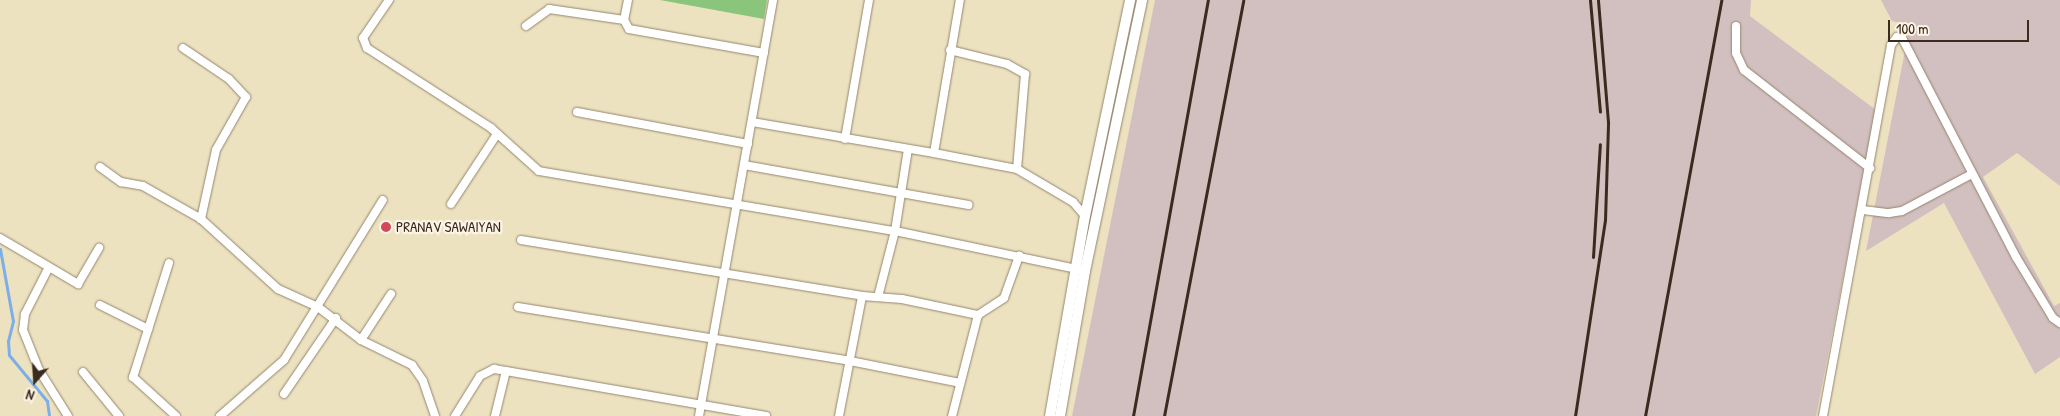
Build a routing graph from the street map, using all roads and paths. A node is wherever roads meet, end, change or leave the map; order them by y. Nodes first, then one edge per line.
1 (389, 0) edge
2 (628, 0) edge
3 (773, 0) edge
4 (869, 0) edge
5 (960, 0) edge
6 (1130, 0) edge
7 (1142, 0) edge
8 (624, 20) junction
9 (526, 26) dead end
10 (1736, 26) dead end
11 (183, 48) dead end
12 (950, 50) junction
13 (764, 53) junction
14 (578, 112) dead end
15 (752, 122) junction
16 (497, 134) junction
17 (845, 139) junction
18 (748, 144) junction
19 (908, 150) junction
20 (934, 153) junction
21 (744, 165) junction
22 (100, 167) dead end
23 (1870, 168) junction
24 (1017, 169) junction
25 (1972, 174) junction
26 (901, 193) junction
27 (383, 200) dead end
28 (451, 204) dead end
29 (737, 204) junction
30 (968, 205) dead end
31 (1862, 210) junction
32 (1085, 216) junction
33 (201, 219) junction
34 (894, 231) junction
35 (0, 238) edge
36 (521, 240) dead end
37 (99, 248) dead end
38 (1019, 256) junction
39 (169, 263) dead end
40 (48, 268) junction
41 (1080, 270) junction
42 (726, 272) junction
43 (391, 294) dead end
44 (862, 296) junction
45 (878, 297) junction
46 (100, 305) dead end
47 (518, 306) dead end
48 (318, 307) junction
49 (978, 315) junction
50 (336, 318) junction
51 (2060, 323) edge
52 (148, 329) junction
53 (714, 338) junction
54 (361, 340) junction
55 (850, 361) junction
56 (506, 371) junction
57 (83, 372) dead end
58 (960, 383) junction
59 (284, 394) dead end
60 (700, 405) junction
61 (68, 416) edge
62 (119, 416) edge
63 (176, 416) edge
64 (220, 416) edge
65 (434, 416) edge
66 (455, 416) edge
67 (495, 416) edge
68 (699, 416) edge
69 (766, 416) edge
70 (839, 416) edge
71 (952, 416) edge
72 (1050, 416) edge
73 (1060, 416) edge
74 (1823, 416) edge

1 - 16 street
2 - 8 street
3 - 13 street
4 - 17 street
5 - 12 street
6 - 32 street
7 - 41 street
8 - 9 street
8 - 13 street
10 - 23 street
11 - 33 street
12 - 20 street
12 - 24 street
13 - 15 street
14 - 18 street
15 - 17 street
15 - 18 street
16 - 28 street
16 - 29 street
17 - 19 street
18 - 21 street
19 - 20 street
19 - 26 street
20 - 24 street
21 - 26 street
21 - 29 street
22 - 33 street
23 - 25 street
23 - 31 street
24 - 32 street
25 - 31 street
25 - 51 street
26 - 30 street
26 - 34 street
27 - 48 street
29 - 34 street
29 - 42 street
31 - 74 street
32 - 41 street
33 - 48 street
34 - 38 street
34 - 45 street
35 - 40 street
36 - 42 street
37 - 40 street
38 - 41 street
38 - 49 street
39 - 52 street
40 - 61 street
41 - 72 street
41 - 73 street
42 - 44 street
42 - 53 street
43 - 54 street
44 - 45 street
44 - 55 street
45 - 49 street
46 - 52 street
47 - 53 street
48 - 50 street
48 - 64 street
49 - 58 street
50 - 54 street
50 - 59 street
52 - 63 street
53 - 55 street
53 - 60 street
54 - 65 street
55 - 58 street
55 - 70 street
56 - 60 street
56 - 66 street
56 - 67 street
57 - 62 street
58 - 71 street
60 - 68 street
60 - 69 street

